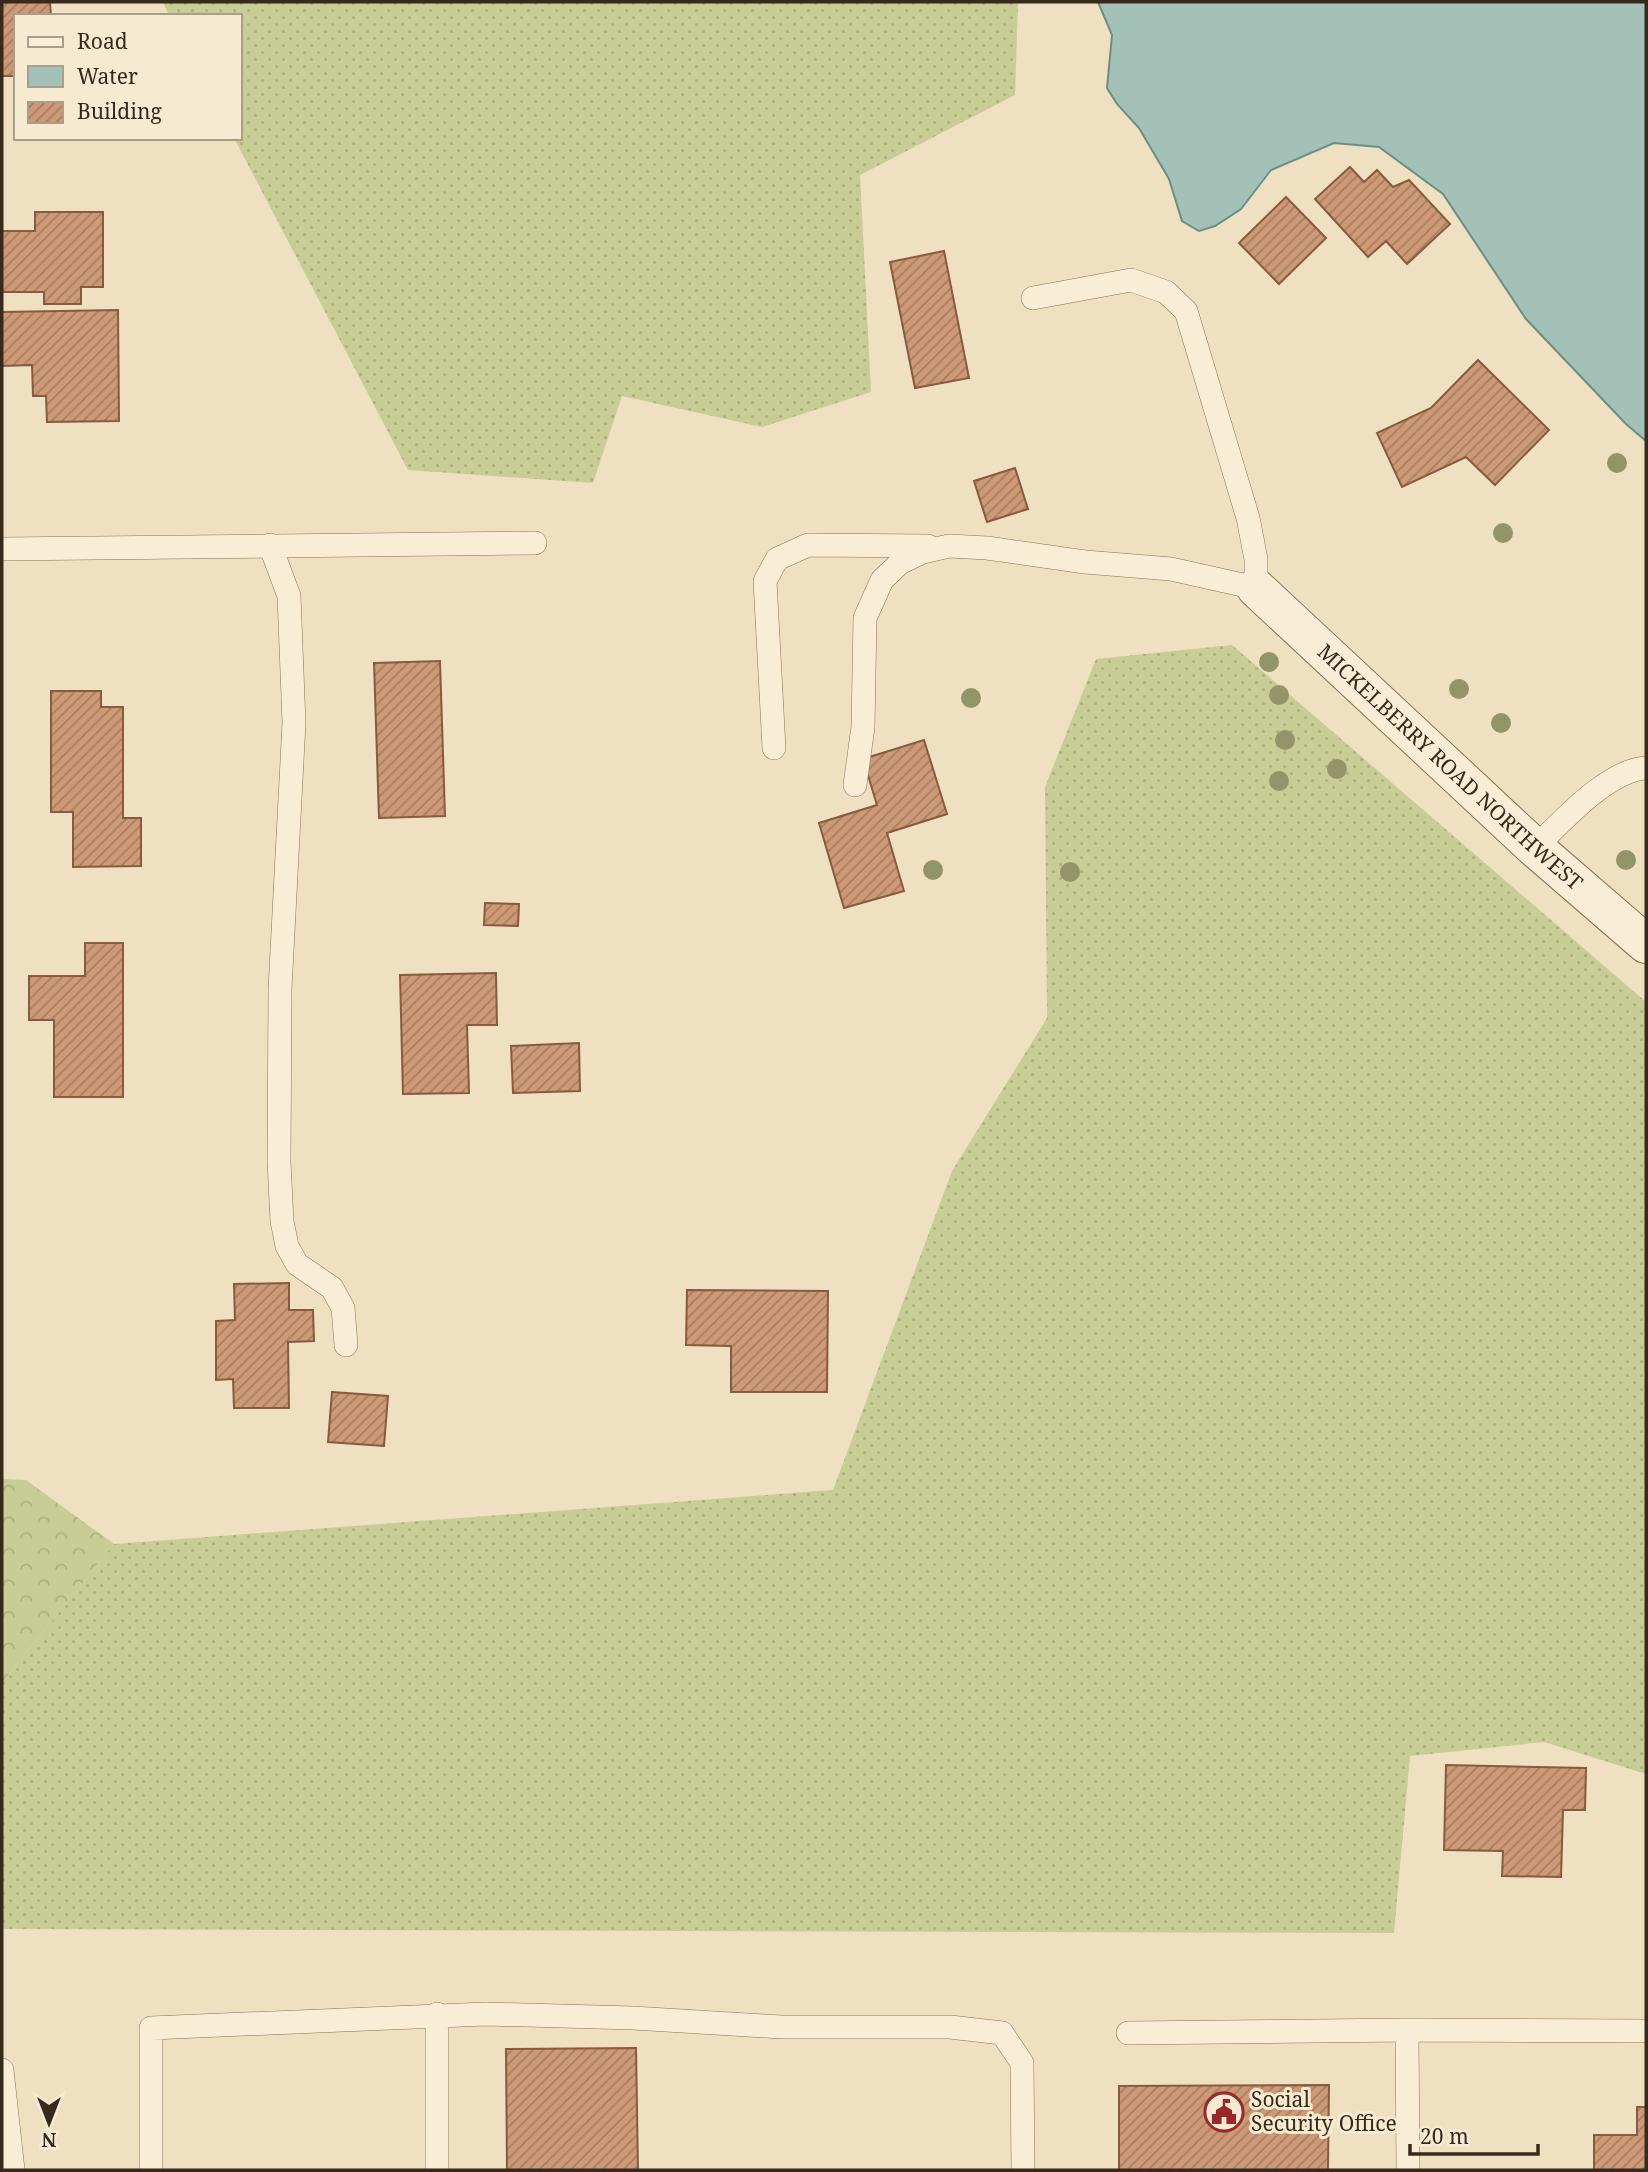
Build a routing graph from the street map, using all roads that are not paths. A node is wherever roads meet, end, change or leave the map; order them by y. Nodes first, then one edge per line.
1 (1033, 298) dead end
2 (535, 542) dead end
3 (270, 545) junction
4 (949, 546) junction
5 (2, 549) edge
6 (1256, 588) junction
7 (775, 748) dead end
8 (1646, 768) edge
9 (855, 785) dead end
10 (1535, 848) junction
11 (1646, 944) edge
12 (346, 1345) dead end
13 (437, 2014) junction
14 (1407, 2030) junction
15 (1646, 2031) edge
16 (1128, 2033) dead end
17 (2, 2070) edge
18 (13, 2170) edge
19 (151, 2170) edge
20 (437, 2170) edge
21 (1023, 2170) edge
22 (1408, 2170) edge

1 - 6 lane
2 - 3 lane
3 - 5 lane
3 - 12 lane
4 - 6 lane
4 - 7 lane
4 - 9 lane
6 - 10 street, MICKELBERRY ROAD NORTHWEST
8 - 10 lane
10 - 11 street, MICKELBERRY ROAD NORTHWEST
13 - 19 lane
13 - 20 lane
13 - 21 lane
14 - 15 lane
14 - 16 lane
14 - 22 lane
17 - 18 lane

